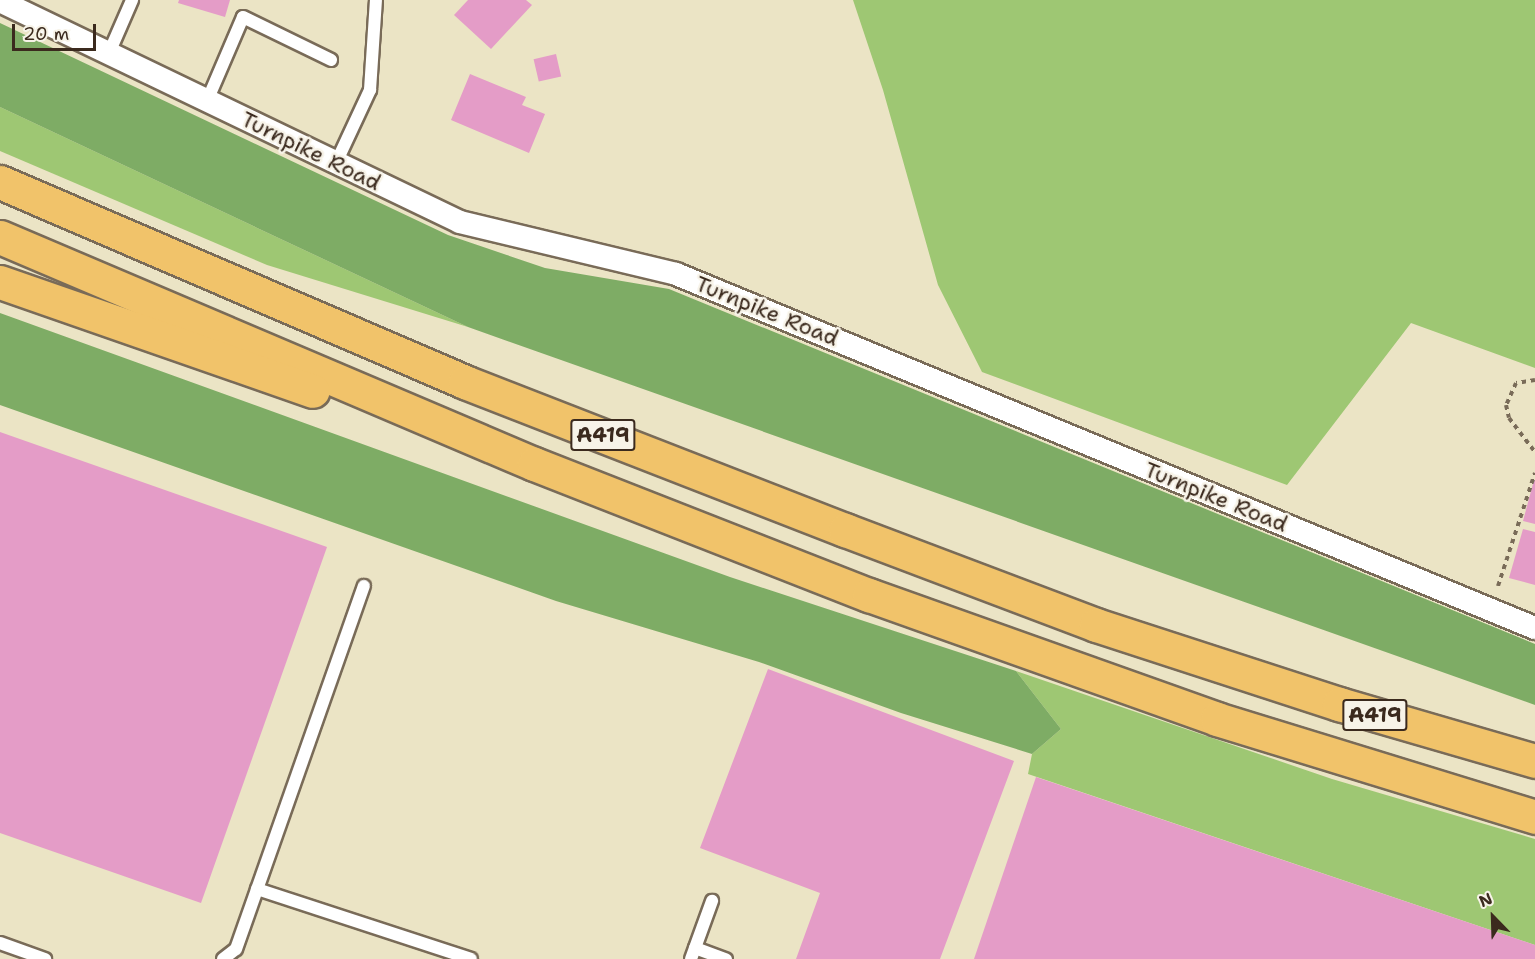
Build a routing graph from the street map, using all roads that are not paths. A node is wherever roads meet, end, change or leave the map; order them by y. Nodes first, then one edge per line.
1 (132, 0) edge
2 (376, 0) edge
3 (0, 1) edge
4 (109, 54) junction
5 (331, 60) dead end
6 (207, 101) junction
7 (336, 163) junction
8 (0, 182) edge
9 (0, 237) edge
10 (0, 282) edge
11 (534, 464) junction
12 (364, 586) dead end
13 (1535, 628) edge
14 (1535, 761) edge
15 (1535, 817) edge
16 (257, 889) junction
17 (712, 901) dead end
18 (0, 943) edge
19 (693, 953) edge
20 (45, 959) edge
21 (223, 959) edge
22 (471, 959) edge
23 (726, 959) edge

1 - 4 lane
2 - 7 lane
3 - 4 street, Turnpike Road
4 - 6 street, Turnpike Road
5 - 6 lane
6 - 7 street, Turnpike Road
7 - 13 street, Turnpike Road
8 - 14 highway, A419
9 - 11 highway, A419
10 - 11 highway, A419
11 - 15 highway, A419
12 - 16 lane
16 - 21 lane
16 - 22 lane
17 - 19 lane
18 - 20 lane
19 - 23 lane

